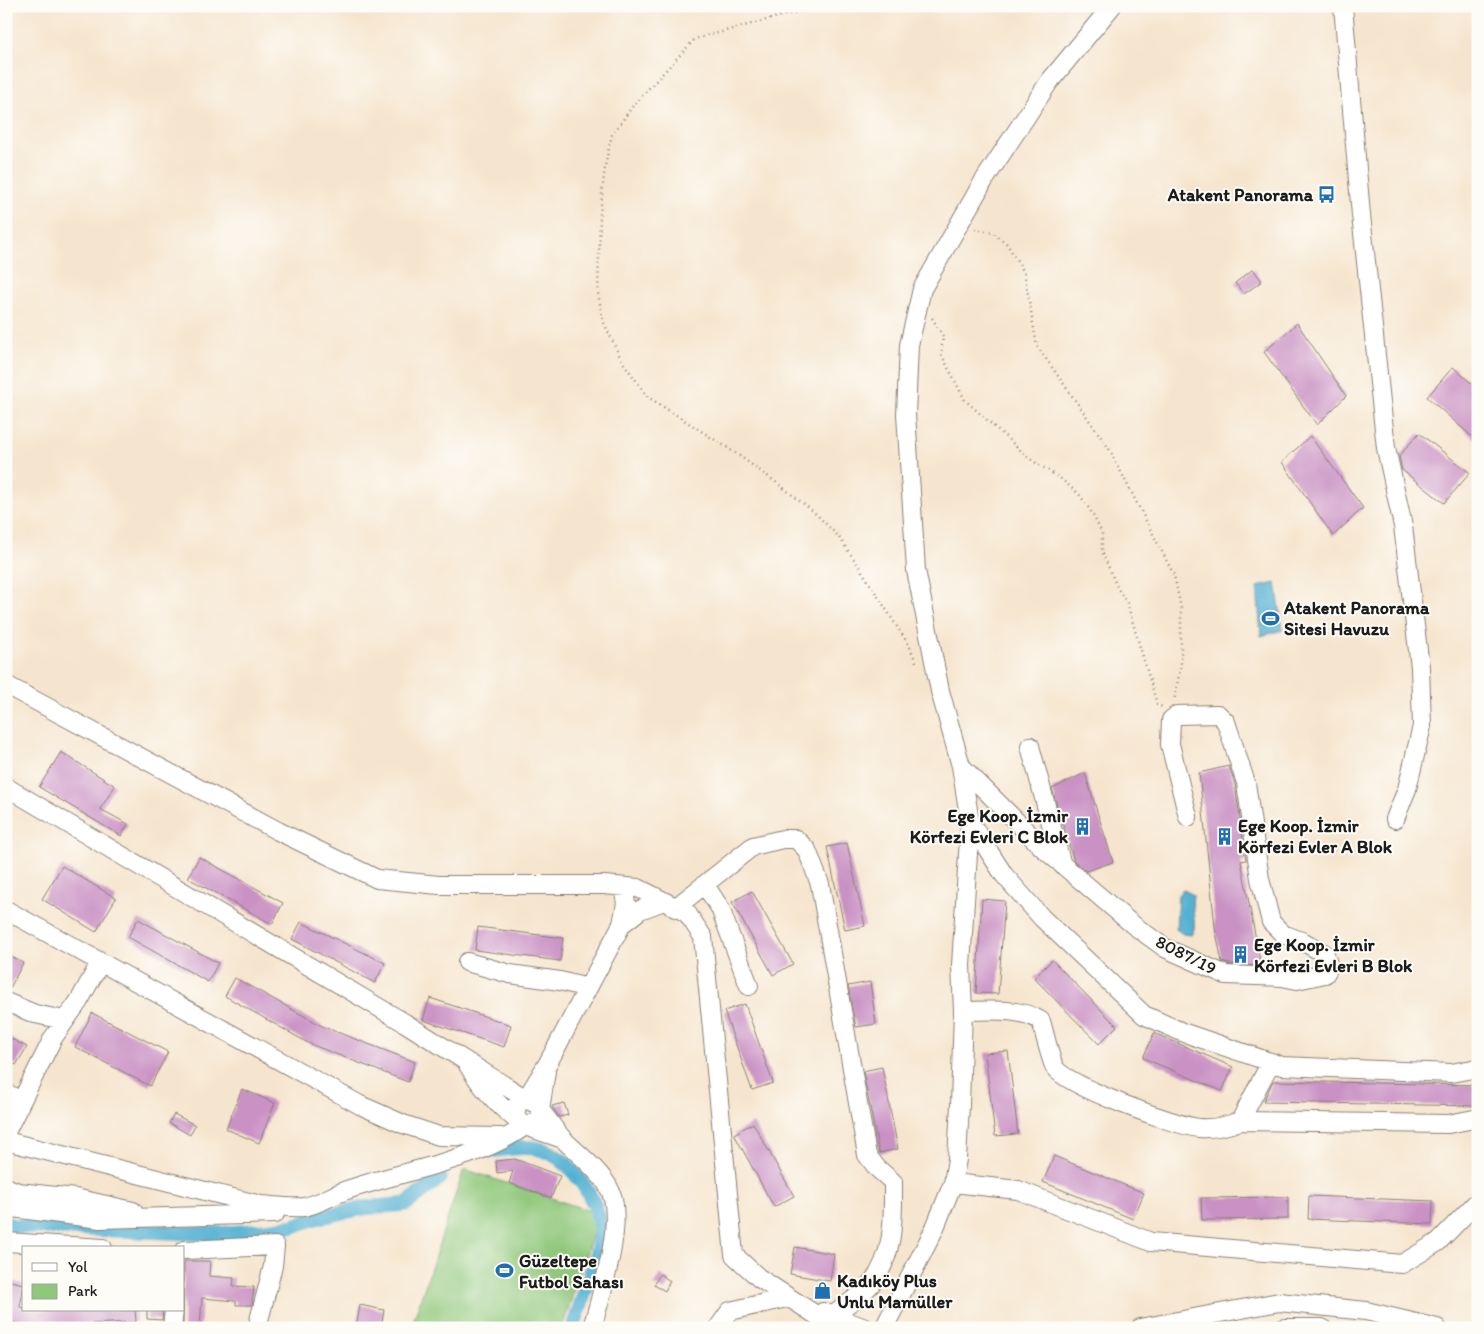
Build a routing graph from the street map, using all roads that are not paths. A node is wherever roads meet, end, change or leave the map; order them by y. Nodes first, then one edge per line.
1 (1112, 6) edge
2 (1343, 6) edge
3 (6, 685) edge
4 (1030, 746) dead end
5 (962, 766) junction
6 (6, 787) edge
7 (1188, 817) dead end
8 (1395, 819) dead end
9 (970, 822) junction
10 (1062, 865) junction
11 (705, 884) junction
12 (623, 887) junction
13 (670, 905) junction
14 (6, 910) edge
15 (622, 924) junction
16 (467, 962) dead end
17 (100, 963) junction
18 (749, 986) dead end
19 (588, 988) junction
20 (79, 1001) junction
21 (6, 1002) edge
22 (963, 1011) junction
23 (1271, 1062) junction
24 (548, 1063) junction
25 (468, 1064) junction
26 (1478, 1068) edge
27 (13, 1097) edge
28 (526, 1099) junction
29 (540, 1110) junction
30 (1474, 1119) dead end
31 (1240, 1121) junction
32 (520, 1123) junction
33 (6, 1132) edge
34 (509, 1138) junction
35 (563, 1139) junction
36 (6, 1141) edge
37 (953, 1183) junction
38 (6, 1186) edge
39 (1478, 1201) edge
40 (6, 1205) edge
41 (292, 1206) junction
42 (157, 1217) junction
43 (6, 1243) edge
44 (64, 1246) edge
45 (185, 1250) edge
46 (787, 1298) junction
47 (174, 1312) edge
48 (834, 1322) edge
49 (172, 1328) edge
50 (257, 1328) edge
51 (592, 1328) edge
52 (718, 1328) edge
53 (865, 1328) edge
54 (884, 1328) edge
55 (1140, 1328) edge
56 (1284, 1328) edge
57 (1322, 1328) edge
58 (1437, 1328) edge

1 - 5 street
2 - 8 street
3 - 12 street
4 - 10 street
5 - 9 street
5 - 10 street, 8087/19
6 - 25 street
7 - 10 street, 8087/19
9 - 22 street
9 - 23 street
11 - 13 street
11 - 18 street
11 - 48 street
12 - 13 street
12 - 15 street
13 - 15 street
13 - 46 street
14 - 17 street
15 - 19 street
16 - 19 street
17 - 20 street
17 - 34 street
19 - 24 street
20 - 21 street
20 - 27 street
22 - 31 street
22 - 37 street
23 - 26 street
23 - 31 street
24 - 28 street
24 - 29 street
25 - 28 street
25 - 32 street
27 - 33 street
28 - 29 street
28 - 32 street
29 - 32 street
29 - 35 street
30 - 31 street
32 - 34 street
32 - 35 street
34 - 41 street
35 - 51 street
36 - 41 street
37 - 39 street
37 - 54 street
38 - 42 street
40 - 42 street
41 - 42 street
43 - 44 street
45 - 50 street
46 - 48 street
46 - 52 street
47 - 49 street
48 - 53 street
55 - 58 street
56 - 57 street

